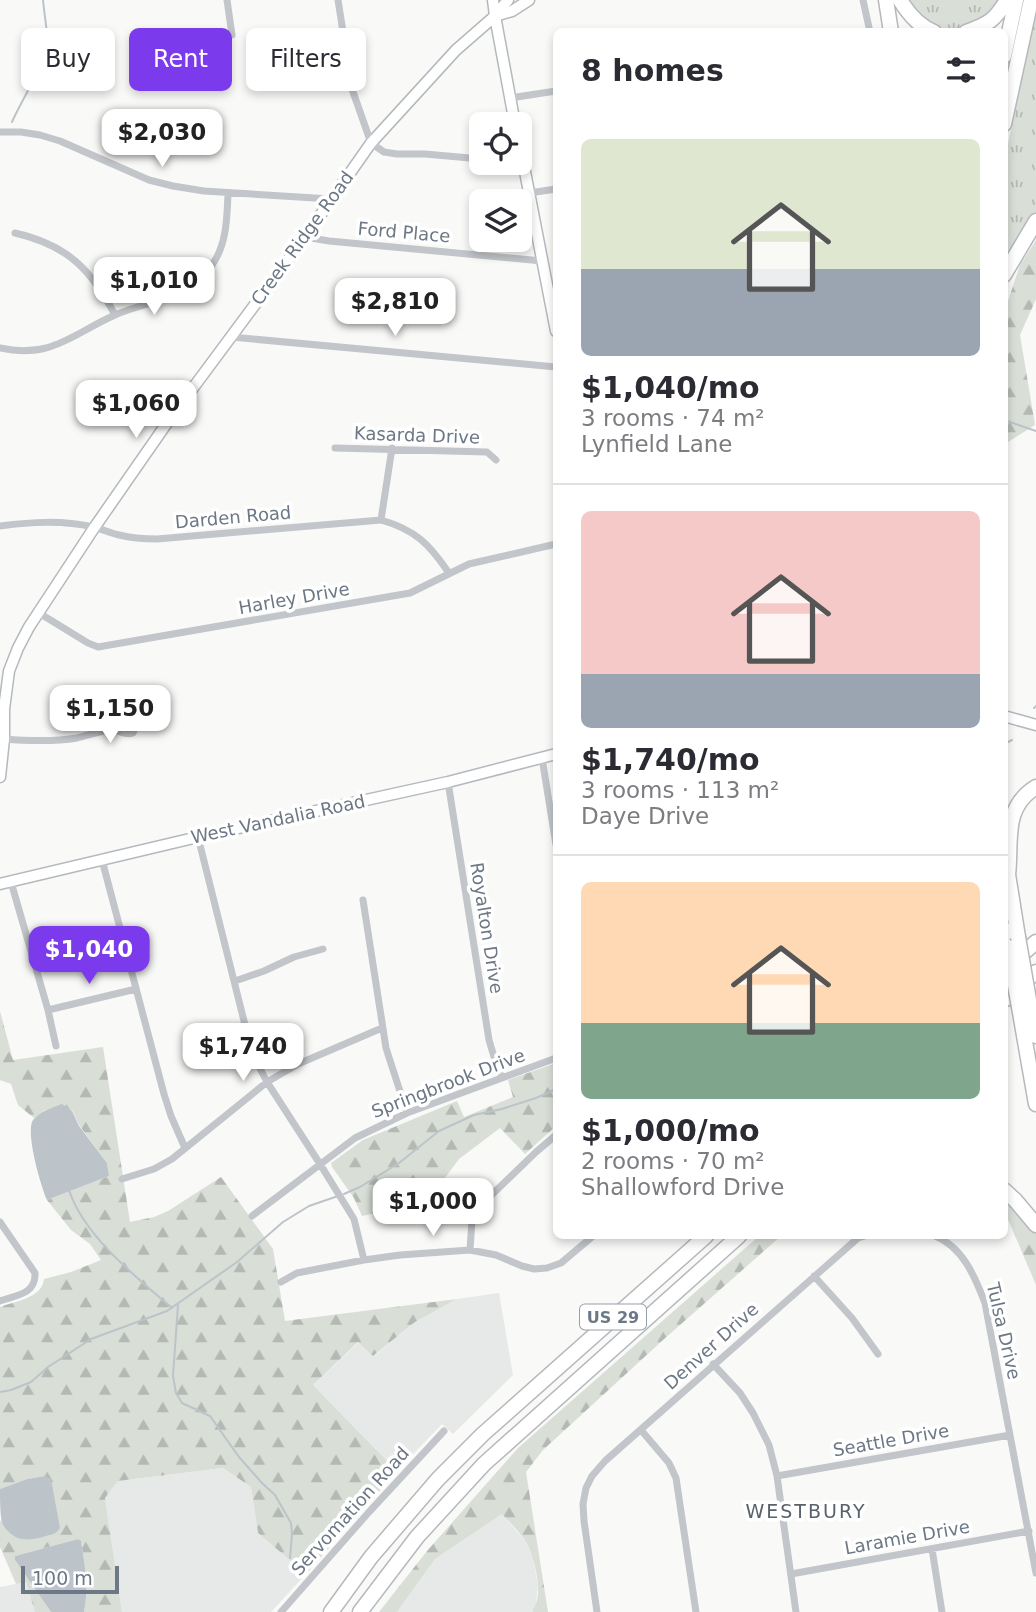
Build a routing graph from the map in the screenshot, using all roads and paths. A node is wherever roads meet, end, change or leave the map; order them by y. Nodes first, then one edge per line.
1 (227, 0) edge
2 (338, 0) edge
3 (494, 0) edge
4 (508, 0) edge
5 (529, 0) edge
6 (863, 0) edge
7 (886, 0) edge
8 (900, 0) edge
9 (1007, 0) edge
10 (1016, 0) edge
11 (1031, 0) edge
12 (495, 16) junction
13 (231, 28) edge
14 (869, 28) edge
15 (890, 28) edge
16 (925, 28) edge
17 (975, 28) edge
18 (1008, 37) edge
19 (553, 91) edge
20 (510, 98) junction
21 (1008, 106) edge
22 (513, 112) edge
23 (0, 132) edge
24 (371, 144) junction
25 (469, 158) edge
26 (553, 189) edge
27 (228, 193) junction
28 (532, 193) edge
29 (331, 199) junction
30 (532, 209) edge
31 (1036, 221) edge
32 (15, 233) dead end
33 (305, 237) junction
34 (542, 261) junction
35 (1008, 268) edge
36 (552, 288) edge
37 (115, 315) junction
38 (231, 337) junction
39 (0, 348) edge
40 (553, 367) edge
41 (335, 448) dead end
42 (393, 448) junction
43 (496, 460) dead end
44 (381, 520) junction
45 (0, 526) edge
46 (94, 527) junction
47 (553, 545) edge
48 (449, 573) junction
49 (39, 613) junction
50 (2, 708) edge
51 (1008, 717) edge
52 (1036, 724) edge
53 (111, 730) dead end
54 (4, 739) junction
55 (553, 755) edge
56 (542, 758) junction
57 (0, 777) edge
58 (448, 782) junction
59 (1036, 787) edge
60 (553, 826) edge
61 (198, 837) junction
62 (102, 860) junction
63 (1008, 875) joint
64 (5, 883) edge
65 (363, 900) dead end
66 (1008, 935) edge
67 (1036, 942) edge
68 (323, 949) dead end
69 (1008, 966) edge
70 (1036, 972) edge
71 (235, 981) junction
72 (136, 989) junction
73 (1008, 996) edge
74 (1024, 1004) junction
75 (48, 1010) junction
76 (1034, 1023) edge
77 (382, 1028) junction
78 (1036, 1036) edge
79 (56, 1046) dead end
80 (553, 1059) edge
81 (502, 1077) junction
82 (267, 1082) junction
83 (1036, 1104) edge
84 (408, 1113) junction
85 (553, 1138) edge
86 (185, 1148) junction
87 (320, 1164) junction
88 (122, 1179) dead end
89 (1008, 1194) edge
90 (252, 1216) dead end
91 (0, 1222) edge
92 (1036, 1225) edge
93 (589, 1239) edge
94 (703, 1239) edge
95 (736, 1239) edge
96 (857, 1239) edge
97 (942, 1239) edge
98 (470, 1250) junction
99 (364, 1261) junction
100 (814, 1276) junction
101 (281, 1282) dead end
102 (0, 1301) edge
103 (878, 1353) dead end
104 (713, 1364) junction
105 (641, 1430) junction
106 (444, 1431) dead end
107 (1010, 1435) junction
108 (777, 1476) junction
109 (1029, 1531) junction
110 (932, 1549) junction
111 (371, 1558) junction
112 (1036, 1573) edge
113 (791, 1574) junction
114 (281, 1612) edge
115 (319, 1612) edge
116 (331, 1612) edge
117 (360, 1612) edge
118 (597, 1612) edge
119 (696, 1612) edge
120 (796, 1612) edge
121 (942, 1612) edge

1 - 13 street
2 - 24 street
3 - 12 main road
4 - 12 main road, Creek Ridge Road
5 - 12 main road, Creek Ridge Road
6 - 14 street
7 - 15 highway
8 - 16 highway
9 - 17 highway
10 - 18 highway
11 - 21 highway
12 - 20 main road
12 - 24 main road, Creek Ridge Road
19 - 20 street
20 - 22 main road
23 - 27 street
24 - 25 street
24 - 29 main road, Creek Ridge Road
26 - 28 street
27 - 29 street
27 - 37 street
29 - 33 main road, Creek Ridge Road
30 - 34 main road
31 - 35 highway
32 - 37 street
33 - 34 street, Ford Place
33 - 38 main road, Creek Ridge Road
34 - 36 main road
37 - 39 street
38 - 40 street
38 - 46 main road, Creek Ridge Road
41 - 42 street, Kasarda Drive
42 - 43 street, Kasarda Drive
42 - 44 street
44 - 46 street, Darden Road
44 - 48 street, Darden Road
45 - 46 street, Darden Road
46 - 49 main road, Creek Ridge Road
47 - 48 street, Harley Drive
48 - 49 street, Harley Drive
49 - 50 main road, Creek Ridge Road
50 - 54 main road, Creek Ridge Road
51 - 52 main road
53 - 54 street
54 - 57 main road, Creek Ridge Road
55 - 56 main road, West Vandalia Road
56 - 58 main road, West Vandalia Road
56 - 60 street
58 - 61 main road, West Vandalia Road
58 - 81 street, Royalton Drive
59 - 63 highway
61 - 62 main road, West Vandalia Road
61 - 71 street
62 - 64 main road, West Vandalia Road
62 - 72 street
63 - 66 highway
64 - 75 street
65 - 77 street
66 - 74 highway, bridge
67 - 69 highway
68 - 71 street
70 - 73 highway
71 - 82 street
72 - 75 street
72 - 86 street
74 - 76 highway
74 - 83 highway
75 - 79 street
76 - 78 highway
77 - 82 street
77 - 84 street
80 - 81 street, Springbrook Drive
81 - 84 street, Springbrook Drive
82 - 86 street
82 - 87 street
84 - 87 street, Springbrook Drive
85 - 98 street
86 - 88 street
87 - 90 street, Springbrook Drive
87 - 99 street
89 - 92 highway
91 - 102 street
93 - 98 street
94 - 111 highway, US 29
95 - 117 highway, US 29
96 - 100 street, Denver Drive
97 - 107 street, Tulsa Drive
98 - 99 street
99 - 101 street
100 - 103 street
100 - 104 street, Denver Drive
104 - 105 street, Denver Drive
104 - 108 street
105 - 118 street, Denver Drive
105 - 119 street
106 - 114 street, Servomation Road
107 - 108 street, Seattle Drive
107 - 109 street, Tulsa Drive
108 - 113 street
109 - 110 street, Laramie Drive
109 - 112 street, Tulsa Drive
110 - 113 street, Laramie Drive
110 - 121 street
111 - 115 highway
111 - 116 highway, US 29
113 - 120 street

